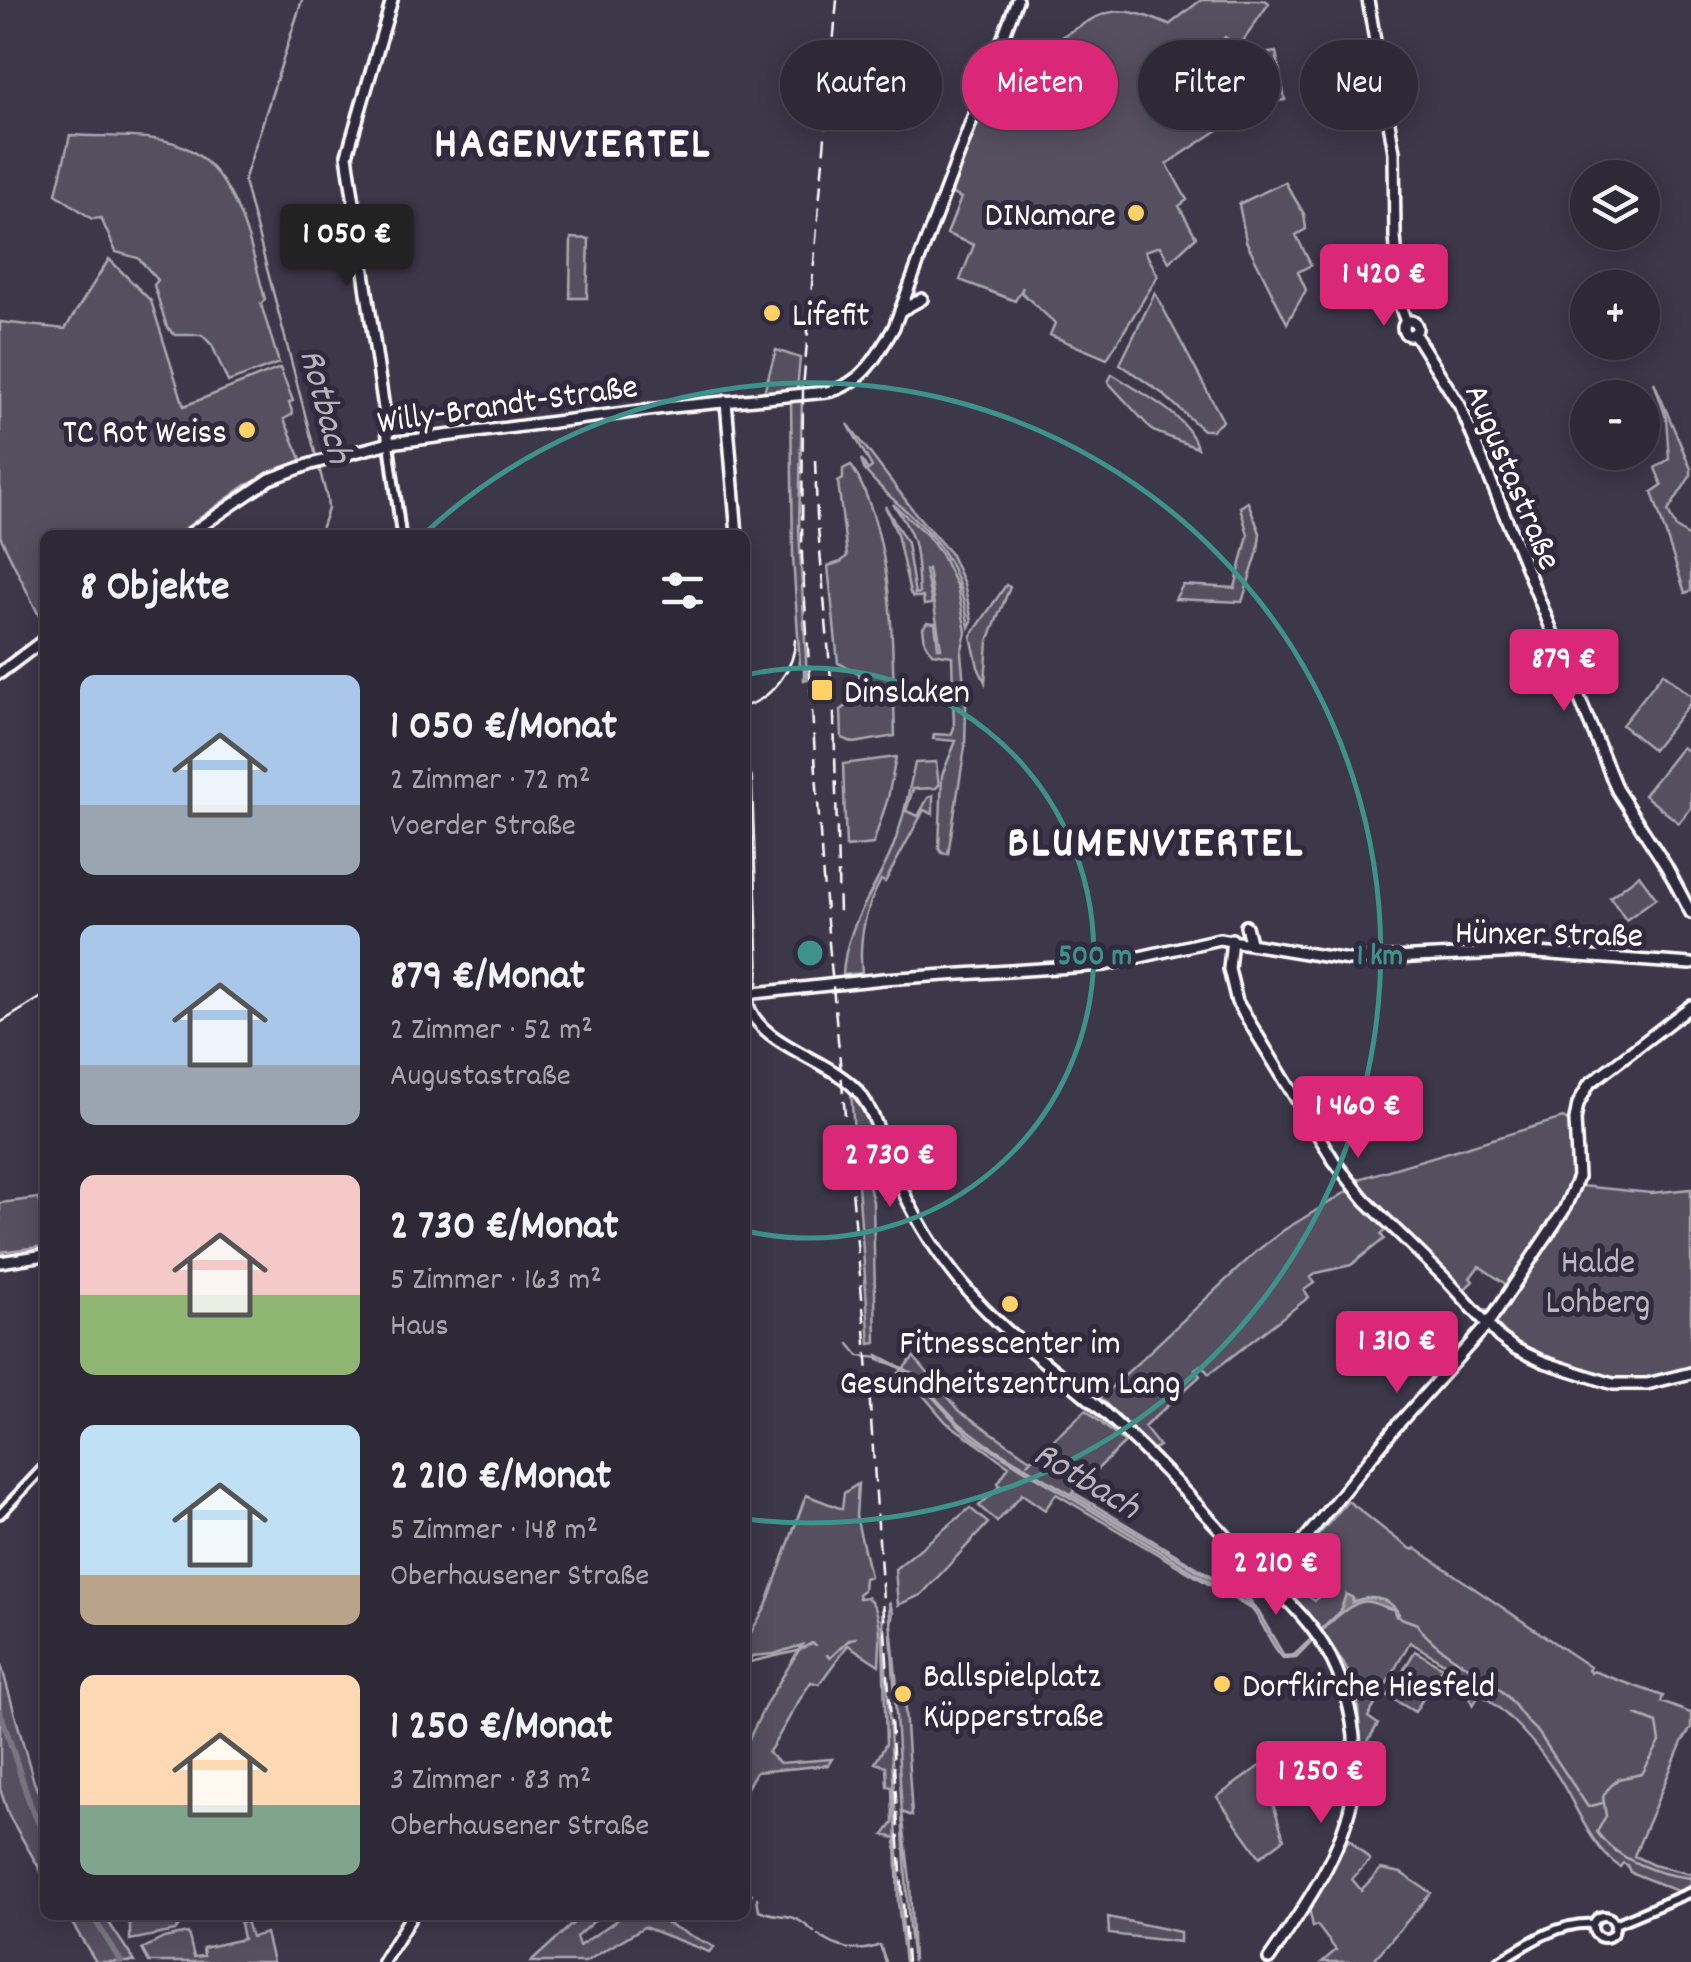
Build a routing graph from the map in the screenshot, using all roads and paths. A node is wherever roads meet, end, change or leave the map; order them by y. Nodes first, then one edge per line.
1 (392, 0) edge
2 (1017, 0) edge
3 (1368, 0) edge
4 (922, 298) dead end
5 (900, 311) junction
6 (726, 401) junction
7 (705, 404) junction
8 (728, 425) junction
9 (389, 443) junction
10 (195, 530) edge
11 (400, 530) edge
12 (737, 530) edge
13 (40, 642) edge
14 (0, 673) edge
15 (1691, 913) edge
16 (1246, 926) dead end
17 (1232, 939) junction
18 (1250, 942) junction
19 (1691, 964) edge
20 (750, 993) edge
21 (750, 1000) edge
22 (1691, 1006) edge
23 (750, 1012) edge
24 (762, 1026) junction
25 (40, 1257) edge
26 (0, 1262) edge
27 (1486, 1325) junction
28 (1691, 1373) edge
29 (40, 1471) edge
30 (0, 1514) edge
31 (1270, 1582) junction
32 (1691, 1892) edge
33 (409, 1920) edge
34 (1593, 1924) junction
35 (1615, 1924) junction
36 (1268, 1960) edge
37 (383, 1962) edge
38 (1498, 1962) edge

1 - 9 main road
2 - 5 main road, Willy-Brandt-Straße
3 - 15 main road, Augustastraße
4 - 5 main road
5 - 6 main road, Willy-Brandt-Straße
6 - 7 main road, Willy-Brandt-Straße
6 - 8 main road
7 - 8 main road
7 - 9 main road, Willy-Brandt-Straße
8 - 12 main road
9 - 10 main road, Willy-Brandt-Straße
9 - 11 street
13 - 14 main road
16 - 18 main road
17 - 18 main road, Hünxer Straße
17 - 20 main road, Hünxer Straße
17 - 27 main road
18 - 19 main road, Hünxer Straße
21 - 24 main road
22 - 27 main road
23 - 24 main road
24 - 31 main road
25 - 26 main road
27 - 28 main road
27 - 31 main road
29 - 30 street
31 - 36 main road
32 - 35 street
33 - 37 main road
34 - 35 street
34 - 35 street
34 - 38 street

